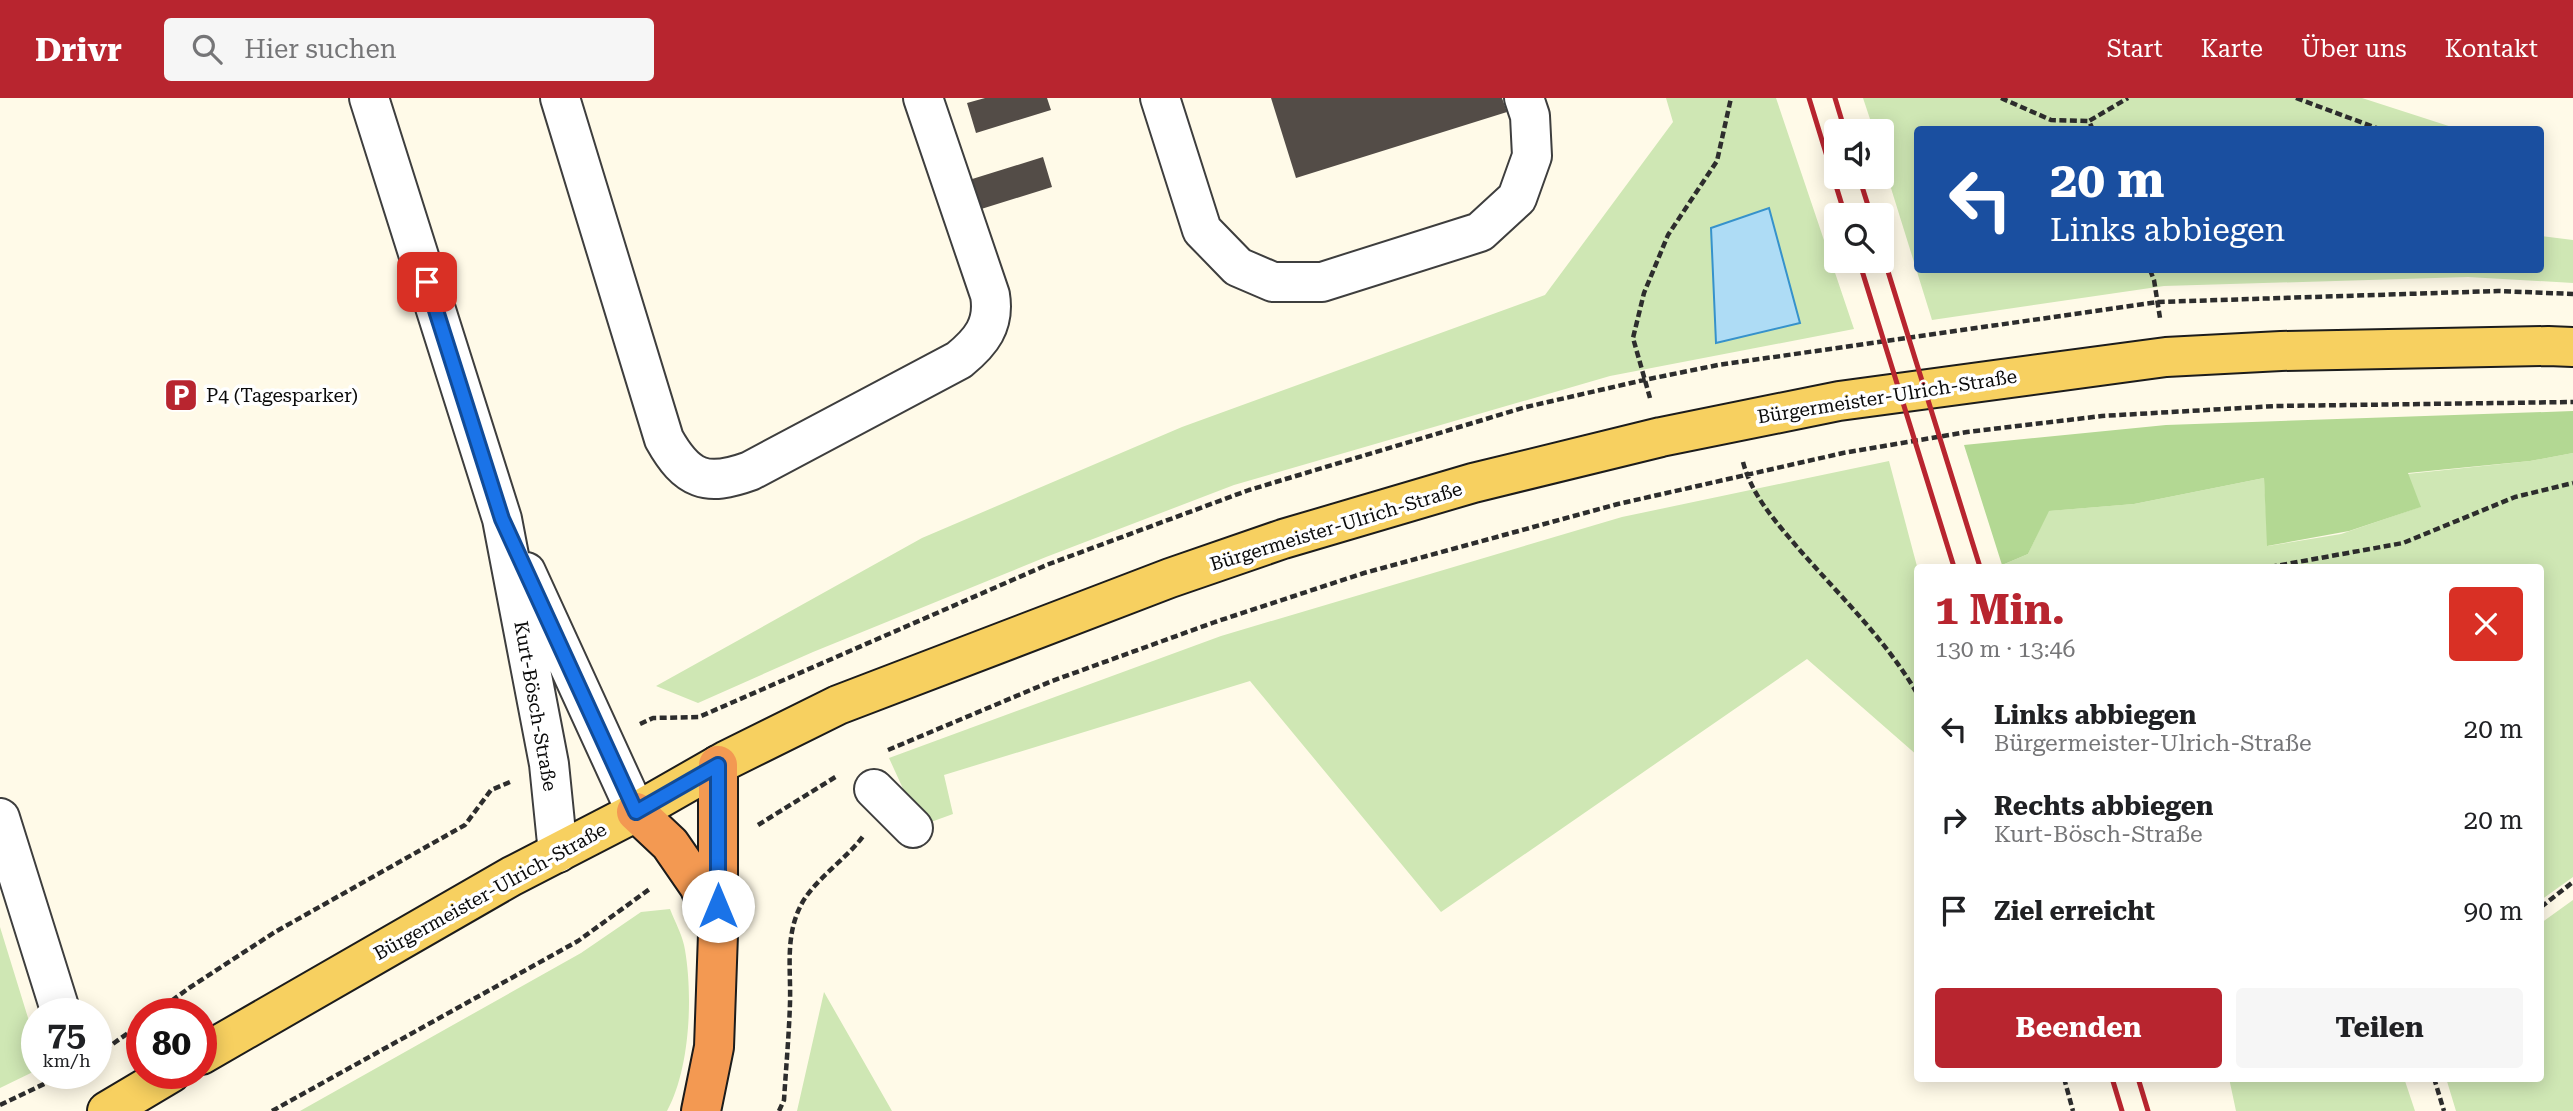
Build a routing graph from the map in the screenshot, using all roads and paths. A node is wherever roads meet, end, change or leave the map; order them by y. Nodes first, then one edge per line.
1 (369, 98) edge
2 (560, 98) edge
3 (923, 98) edge
4 (1160, 98) edge
5 (1524, 98) edge
6 (1731, 98) edge
7 (2001, 98) edge
8 (2128, 98) edge
9 (2296, 98) edge
10 (2089, 121) junction
11 (2091, 126) edge
12 (2371, 126) edge
13 (2151, 273) edge
14 (2573, 347) edge
15 (2166, 357) junction
16 (2573, 402) edge
17 (1732, 421) junction
18 (1661, 437) junction
19 (1747, 475) junction
20 (2573, 483) edge
21 (502, 519) junction
22 (2287, 564) edge
23 (1914, 690) edge
24 (699, 717) dead end
25 (604, 740) junction
26 (549, 764) junction
27 (718, 765) junction
28 (868, 775) junction
29 (636, 812) junction
30 (0, 818) edge
31 (913, 828) dead end
32 (718, 848) junction
33 (558, 853) junction
34 (685, 866) junction
35 (2573, 882) edge
36 (2544, 905) edge
37 (718, 934) junction
38 (56, 998) edge
39 (175, 998) edge
40 (217, 1046) edge
41 (2065, 1082) edge
42 (2435, 1082) edge
43 (34, 1089) edge
44 (144, 1089) edge
45 (0, 1105) edge
46 (107, 1111) edge
47 (272, 1111) edge
48 (701, 1111) edge
49 (779, 1111) edge
50 (2073, 1111) edge
51 (2444, 1111) edge

1 - 21 street, Kurt-Bösch-Straße
2 - 3 street
4 - 5 street
6 - 18 path
7 - 10 path
8 - 10 path
9 - 12 path
10 - 11 path
13 - 15 path
14 - 15 main road, Bürgermeister-Ulrich-Straße
15 - 17 main road, Bürgermeister-Ulrich-Straße
16 - 19 path
17 - 18 main road, Bürgermeister-Ulrich-Straße
17 - 19 path
18 - 27 main road, Bürgermeister-Ulrich-Straße
19 - 23 path
19 - 28 path
20 - 22 path
21 - 25 street, Kurt-Bösch-Straße
21 - 26 street, Kurt-Bösch-Straße
24 - 25 path
25 - 29 street, Kurt-Bösch-Straße
26 - 33 street, Kurt-Bösch-Straße
26 - 39 path
27 - 29 main road, Bürgermeister-Ulrich-Straße
27 - 32 highway
28 - 31 street
28 - 32 path
28 - 49 path
29 - 33 main road, Bürgermeister-Ulrich-Straße
29 - 34 highway
30 - 38 street
32 - 37 highway
33 - 40 main road, Bürgermeister-Ulrich-Straße
34 - 37 highway
34 - 47 path
35 - 36 path
37 - 48 highway
41 - 50 path
42 - 51 path
43 - 45 path
44 - 46 main road

